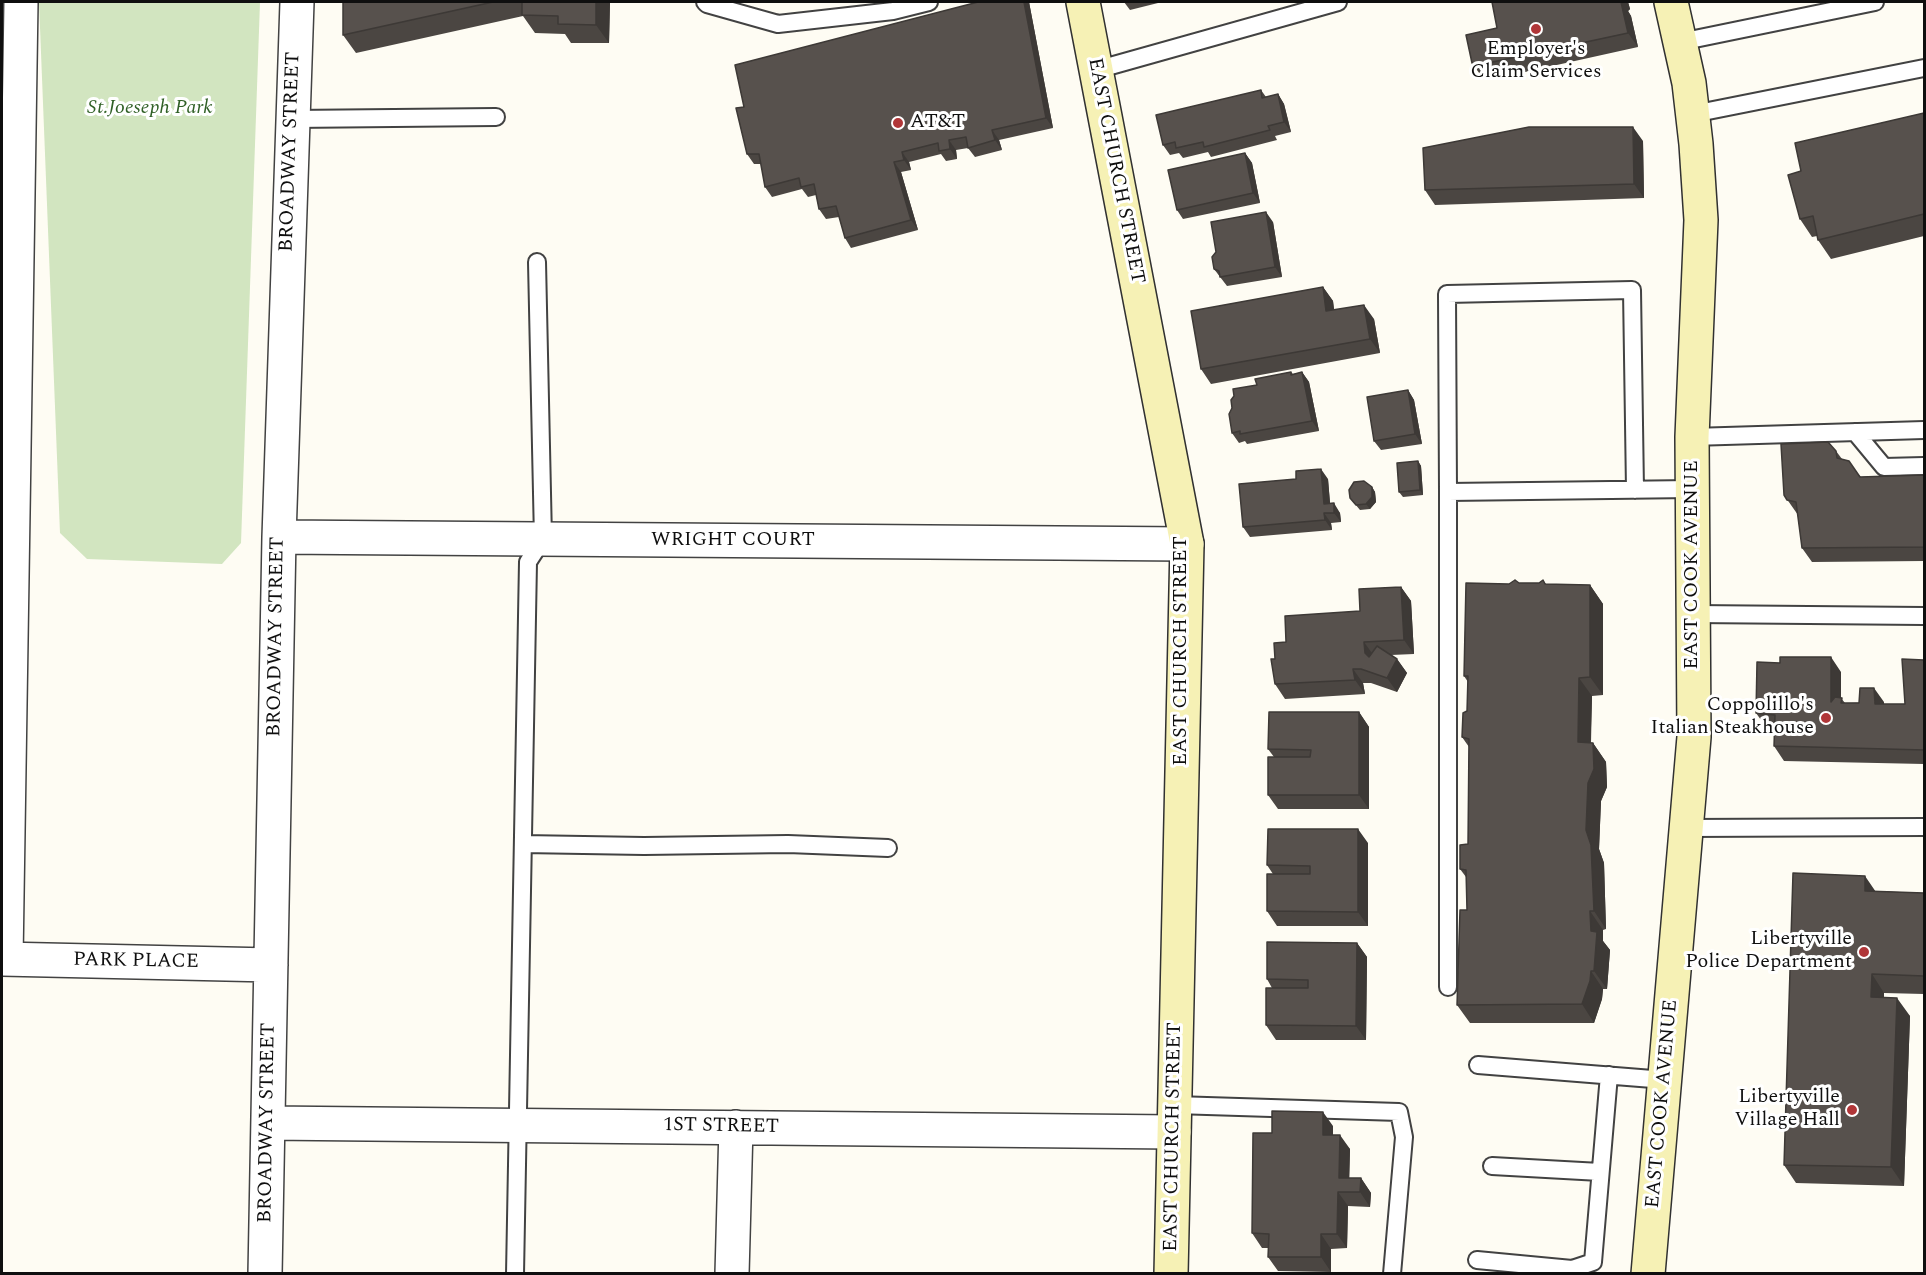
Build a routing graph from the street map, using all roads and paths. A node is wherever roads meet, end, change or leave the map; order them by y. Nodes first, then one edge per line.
1 (21, 2) edge
2 (297, 2) edge
3 (705, 2) edge
4 (929, 2) edge
5 (1083, 2) edge
6 (1338, 2) edge
7 (1671, 2) edge
8 (1875, 2) edge
9 (1680, 42) junction
10 (1924, 68) edge
11 (1096, 69) junction
12 (1693, 114) junction
13 (496, 117) dead end
14 (292, 120) junction
15 (537, 261) dead end
16 (1924, 430) edge
17 (1855, 432) junction
18 (1692, 437) junction
19 (1924, 466) edge
20 (1692, 489) junction
21 (1635, 490) junction
22 (1448, 492) junction
23 (279, 537) junction
24 (543, 539) junction
25 (1187, 544) junction
26 (1693, 614) junction
27 (1924, 616) edge
28 (1924, 827) edge
29 (1687, 828) junction
30 (524, 843) junction
31 (888, 848) dead end
32 (4, 959) edge
33 (270, 965) junction
34 (1448, 987) dead end
35 (1478, 1065) dead end
36 (1609, 1076) junction
37 (1665, 1080) junction
38 (1174, 1119) junction
39 (268, 1122) junction
40 (518, 1125) junction
41 (736, 1128) junction
42 (1492, 1166) dead end
43 (1600, 1172) junction
44 (1477, 1260) dead end
45 (265, 1274) edge
46 (516, 1274) edge
47 (732, 1274) edge
48 (1171, 1274) edge
49 (1392, 1274) edge
50 (1648, 1274) edge

1 - 32 street
2 - 14 street, BROADWAY STREET
3 - 4 lane
5 - 11 street, EAST CHURCH STREET
6 - 11 lane
7 - 9 street, EAST COOK AVENUE
8 - 9 lane
9 - 12 street, EAST COOK AVENUE
10 - 12 lane
11 - 25 street, EAST CHURCH STREET
12 - 18 street, EAST COOK AVENUE
13 - 14 lane
14 - 23 street, BROADWAY STREET
15 - 24 lane
16 - 17 lane
17 - 18 lane
17 - 19 lane
18 - 20 street, EAST COOK AVENUE
20 - 21 lane
20 - 26 street, EAST COOK AVENUE
21 - 22 lane
21 - 22 lane
22 - 34 lane
23 - 24 street, WRIGHT COURT
23 - 33 street, BROADWAY STREET
24 - 25 street, WRIGHT COURT
24 - 30 lane
25 - 38 street, EAST CHURCH STREET
26 - 27 lane
26 - 29 street, EAST COOK AVENUE
28 - 29 lane
29 - 37 street, EAST COOK AVENUE
30 - 31 lane
30 - 40 lane
32 - 33 street, PARK PLACE
33 - 39 street, BROADWAY STREET
35 - 36 lane
36 - 37 lane
36 - 43 lane
37 - 50 street, EAST COOK AVENUE
38 - 41 street, 1ST STREET
38 - 48 street, EAST CHURCH STREET
38 - 49 lane
39 - 40 street, 1ST STREET
39 - 45 street, BROADWAY STREET
40 - 41 street, 1ST STREET
40 - 46 lane
41 - 47 street
42 - 43 lane
43 - 44 lane

